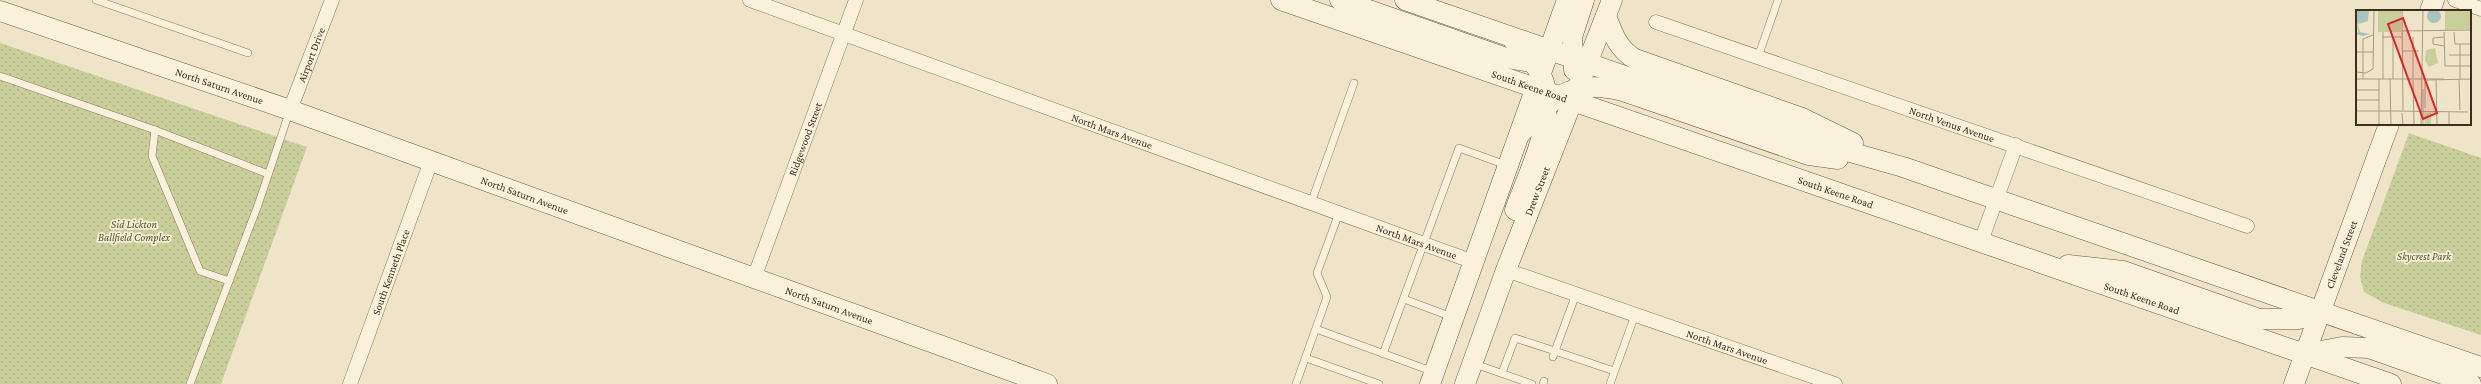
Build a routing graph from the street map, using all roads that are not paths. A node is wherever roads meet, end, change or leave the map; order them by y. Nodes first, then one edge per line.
1 (96, 0) edge
2 (332, 0) edge
3 (750, 0) edge
4 (856, 0) edge
5 (1281, 0) edge
6 (1340, 0) edge
7 (1567, 0) edge
8 (1584, 0) edge
9 (1778, 0) edge
10 (2434, 0) edge
11 (2455, 0) edge
12 (1410, 1) edge
13 (1609, 8) edge
14 (2481, 9) edge
15 (3, 10) edge
16 (2430, 10) edge
17 (1656, 22) dead end
18 (844, 34) junction
19 (248, 53) dead end
20 (1758, 57) junction
21 (0, 76) edge
22 (1560, 76) junction
23 (1354, 84) dead end
24 (290, 110) junction
25 (2389, 125) edge
26 (155, 130) junction
27 (2016, 144) junction
28 (431, 161) junction
29 (1508, 166) junction
30 (1903, 167) junction
31 (268, 174) junction
32 (1996, 200) junction
33 (1311, 203) junction
34 (1339, 213) junction
35 (2247, 226) dead end
36 (1423, 244) junction
37 (1980, 244) junction
38 (1474, 262) junction
39 (2035, 262) junction
40 (1506, 270) junction
41 (754, 278) junction
42 (229, 281) junction
43 (1576, 294) junction
44 (1404, 299) junction
45 (2321, 312) junction
46 (1635, 315) junction
47 (1454, 317) junction
48 (1316, 330) junction
49 (1484, 330) junction
50 (1383, 354) junction
51 (1554, 354) junction
52 (2305, 354) junction
53 (1306, 358) junction
54 (1472, 363) junction
55 (2481, 367) edge
56 (1614, 372) junction
57 (1502, 373) junction
58 (1432, 378) edge
59 (352, 383) edge
60 (190, 384) edge
61 (1047, 384) edge
62 (1296, 384) edge
63 (1379, 384) edge
64 (1465, 384) edge
65 (1532, 384) edge
66 (1610, 384) edge
67 (1835, 384) edge
68 (2294, 384) edge
69 (2391, 384) edge
70 (2471, 384) edge

1 - 19 lane
2 - 24 street, Airport Drive
3 - 18 street, North Mars Avenue
4 - 18 street, Ridgewood Street
5 - 22 main road, South Keene Road
6 - 22 main road
7 - 22 main road, Drew Street
8 - 22 main road
9 - 20 lane
10 - 16 main road
11 - 14 street
12 - 22 main road, South Keene Road
13 - 22 main road, Drew Street
13 - 30 main road
15 - 24 main road, North Saturn Avenue
17 - 20 street, North Venus Avenue
18 - 33 street, North Mars Avenue
18 - 41 street, Ridgewood Street
20 - 27 street, North Venus Avenue
21 - 26 lane
22 - 29 main road, Drew Street
22 - 30 main road, South Keene Road
22 - 37 main road, South Keene Road
22 - 40 main road, Drew Street
22 - 49 main road
23 - 33 lane
24 - 28 main road, North Saturn Avenue
24 - 31 lane
25 - 45 main road, Cleveland Street
26 - 31 lane
26 - 42 lane
27 - 32 street
27 - 35 street, North Venus Avenue
28 - 41 main road, North Saturn Avenue
28 - 59 street, South Kenneth Place
29 - 36 lane
29 - 38 main road, Drew Street
30 - 32 main road, South Keene Road
31 - 42 lane
32 - 37 street
32 - 45 main road, South Keene Road
33 - 34 street, North Mars Avenue
34 - 36 street, North Mars Avenue
34 - 48 lane
36 - 38 street, North Mars Avenue
36 - 44 lane
37 - 39 main road, South Keene Road
38 - 47 main road, Drew Street
39 - 45 main road
39 - 52 main road, South Keene Road
40 - 43 street, North Mars Avenue
40 - 49 main road, Drew Street
41 - 61 main road, North Saturn Avenue
42 - 60 lane
43 - 46 street, North Mars Avenue
43 - 51 lane
44 - 47 lane
44 - 50 lane
45 - 52 main road, Cleveland Street
45 - 55 main road, South Keene Road
46 - 56 lane
46 - 67 street, North Mars Avenue
47 - 58 main road, Drew Street
48 - 50 lane
48 - 53 lane
49 - 54 main road, Drew Street
50 - 58 lane
51 - 56 lane
51 - 57 lane
52 - 68 main road, Cleveland Street
52 - 69 main road, South Keene Road
52 - 70 main road
53 - 62 lane
53 - 63 lane
54 - 57 lane
54 - 64 main road, Drew Street
56 - 66 lane
57 - 65 lane

